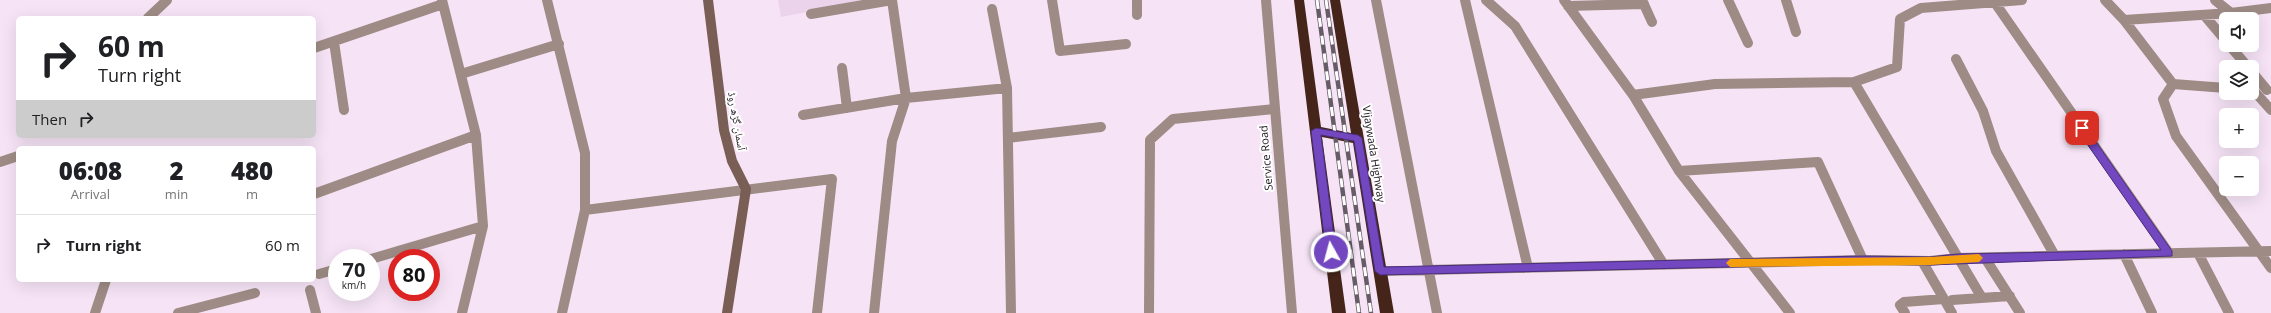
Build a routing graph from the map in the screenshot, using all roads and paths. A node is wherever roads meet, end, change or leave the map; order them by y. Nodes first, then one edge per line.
1 (167, 0) edge
2 (547, 0) edge
3 (708, 0) edge
4 (1052, 0) edge
5 (1137, 0) edge
6 (1266, 0) edge
7 (1299, 0) edge
8 (1335, 0) edge
9 (1376, 0) edge
10 (1465, 0) edge
11 (1486, 0) edge
12 (1728, 0) edge
13 (1786, 0) edge
14 (2022, 0) edge
15 (2105, 0) edge
16 (2215, 0) edge
17 (1994, 1) edge
18 (443, 2) edge
19 (1643, 2) edge
20 (1566, 3) edge
21 (2271, 8) edge
22 (992, 9) dead end
23 (2230, 12) edge
24 (2239, 12) edge
25 (811, 14) dead end
26 (2219, 14) edge
27 (1138, 15) dead end
28 (2204, 15) junction
29 (150, 16) edge
30 (2124, 20) junction
31 (1652, 22) dead end
32 (1796, 32) dead end
33 (2219, 33) edge
34 (334, 42) junction
35 (1748, 43) dead end
36 (560, 44) junction
37 (1126, 44) dead end
38 (316, 47) edge
39 (2235, 52) edge
40 (1956, 60) dead end
41 (2242, 60) edge
42 (842, 68) dead end
43 (461, 74) junction
44 (2259, 79) edge
45 (1854, 82) junction
46 (2173, 84) junction
47 (2219, 87) edge
48 (1007, 88) junction
49 (2269, 90) edge
50 (1633, 96) junction
51 (2259, 97) edge
52 (906, 98) junction
53 (847, 108) junction
54 (1274, 109) junction
55 (344, 110) dead end
56 (2271, 110) edge
57 (804, 115) dead end
58 (1101, 127) dead end
59 (1316, 131) junction
60 (476, 135) junction
61 (1008, 138) junction
62 (1358, 138) junction
63 (16, 157) edge
64 (0, 162) edge
65 (1679, 171) junction
66 (746, 189) junction
67 (316, 193) edge
68 (585, 210) junction
69 (483, 226) junction
70 (2258, 251) junction
71 (2271, 251) edge
72 (2198, 253) junction
73 (2124, 254) junction
74 (2169, 254) junction
75 (380, 256) edge
76 (2055, 256) junction
77 (1957, 258) junction
78 (1985, 258) junction
79 (1863, 260) junction
80 (1926, 261) junction
81 (1751, 263) junction
82 (1664, 264) junction
83 (1528, 268) junction
84 (2271, 268) edge
85 (1429, 270) junction
86 (1380, 271) junction
87 (328, 272) edge
88 (319, 274) dead end
89 (105, 282) edge
90 (310, 290) dead end
91 (255, 293) dead end
92 (2010, 296) junction
93 (1982, 298) junction
94 (1948, 299) junction
95 (95, 313) edge
96 (178, 313) edge
97 (316, 313) edge
98 (462, 313) edge
99 (562, 313) edge
100 (727, 313) edge
101 (817, 313) edge
102 (874, 313) edge
103 (1011, 313) edge
104 (1149, 313) edge
105 (1292, 313) edge
106 (1339, 313) edge
107 (1387, 313) edge
108 (1437, 313) edge
109 (1790, 313) edge
110 (1905, 313) edge
111 (1952, 313) edge
112 (1959, 313) edge
113 (2020, 313) edge
114 (2152, 313) edge
115 (2229, 313) edge

1 - 29 street
2 - 36 street
3 - 66 street, آسمان گڑھ روڈ
4 - 37 street
5 - 27 street
6 - 54 street, Service Road
7 - 59 highway
8 - 62 highway, Vijaywada Highway
9 - 85 street
10 - 83 street
11 - 82 street
12 - 35 street
13 - 32 street
14 - 17 street
15 - 30 street
16 - 23 street
17 - 45 street
17 - 74 street
18 - 34 street
18 - 43 street
19 - 20 street
19 - 31 street
20 - 50 street
21 - 24 street
22 - 48 street
25 - 52 street
26 - 28 street
28 - 30 street
28 - 33 street
30 - 46 street
34 - 38 street
34 - 55 street
36 - 43 street
36 - 68 street
39 - 41 street
40 - 76 street
42 - 53 street
43 - 60 street
44 - 49 street
45 - 50 street
45 - 77 street
46 - 47 street
46 - 70 street
48 - 52 street
48 - 61 street
50 - 65 street
51 - 56 street
52 - 53 street
52 - 102 street
53 - 57 street
54 - 104 street
54 - 105 street, Service Road
58 - 61 street
59 - 62 highway
59 - 106 highway
60 - 67 street
60 - 69 street
61 - 103 street
62 - 86 highway, Vijaywada Highway
63 - 64 street
65 - 79 street
65 - 81 street
66 - 68 street
66 - 100 street
66 - 101 street
68 - 99 street
69 - 75 street
69 - 98 street
70 - 71 street
70 - 72 street
70 - 84 street
72 - 74 street
72 - 115 street
73 - 74 street
73 - 76 street
73 - 114 street
76 - 78 street
77 - 78 street
77 - 80 street
77 - 93 street
78 - 92 street
79 - 80 street
79 - 81 street
80 - 94 street
81 - 82 street
81 - 109 street
82 - 83 street
83 - 85 street
85 - 86 street
85 - 108 street
86 - 107 highway, Vijaywada Highway
87 - 88 street
89 - 95 street
90 - 97 street
91 - 96 street
92 - 93 street
92 - 113 street
93 - 94 street
94 - 110 street
94 - 111 street
94 - 112 street

